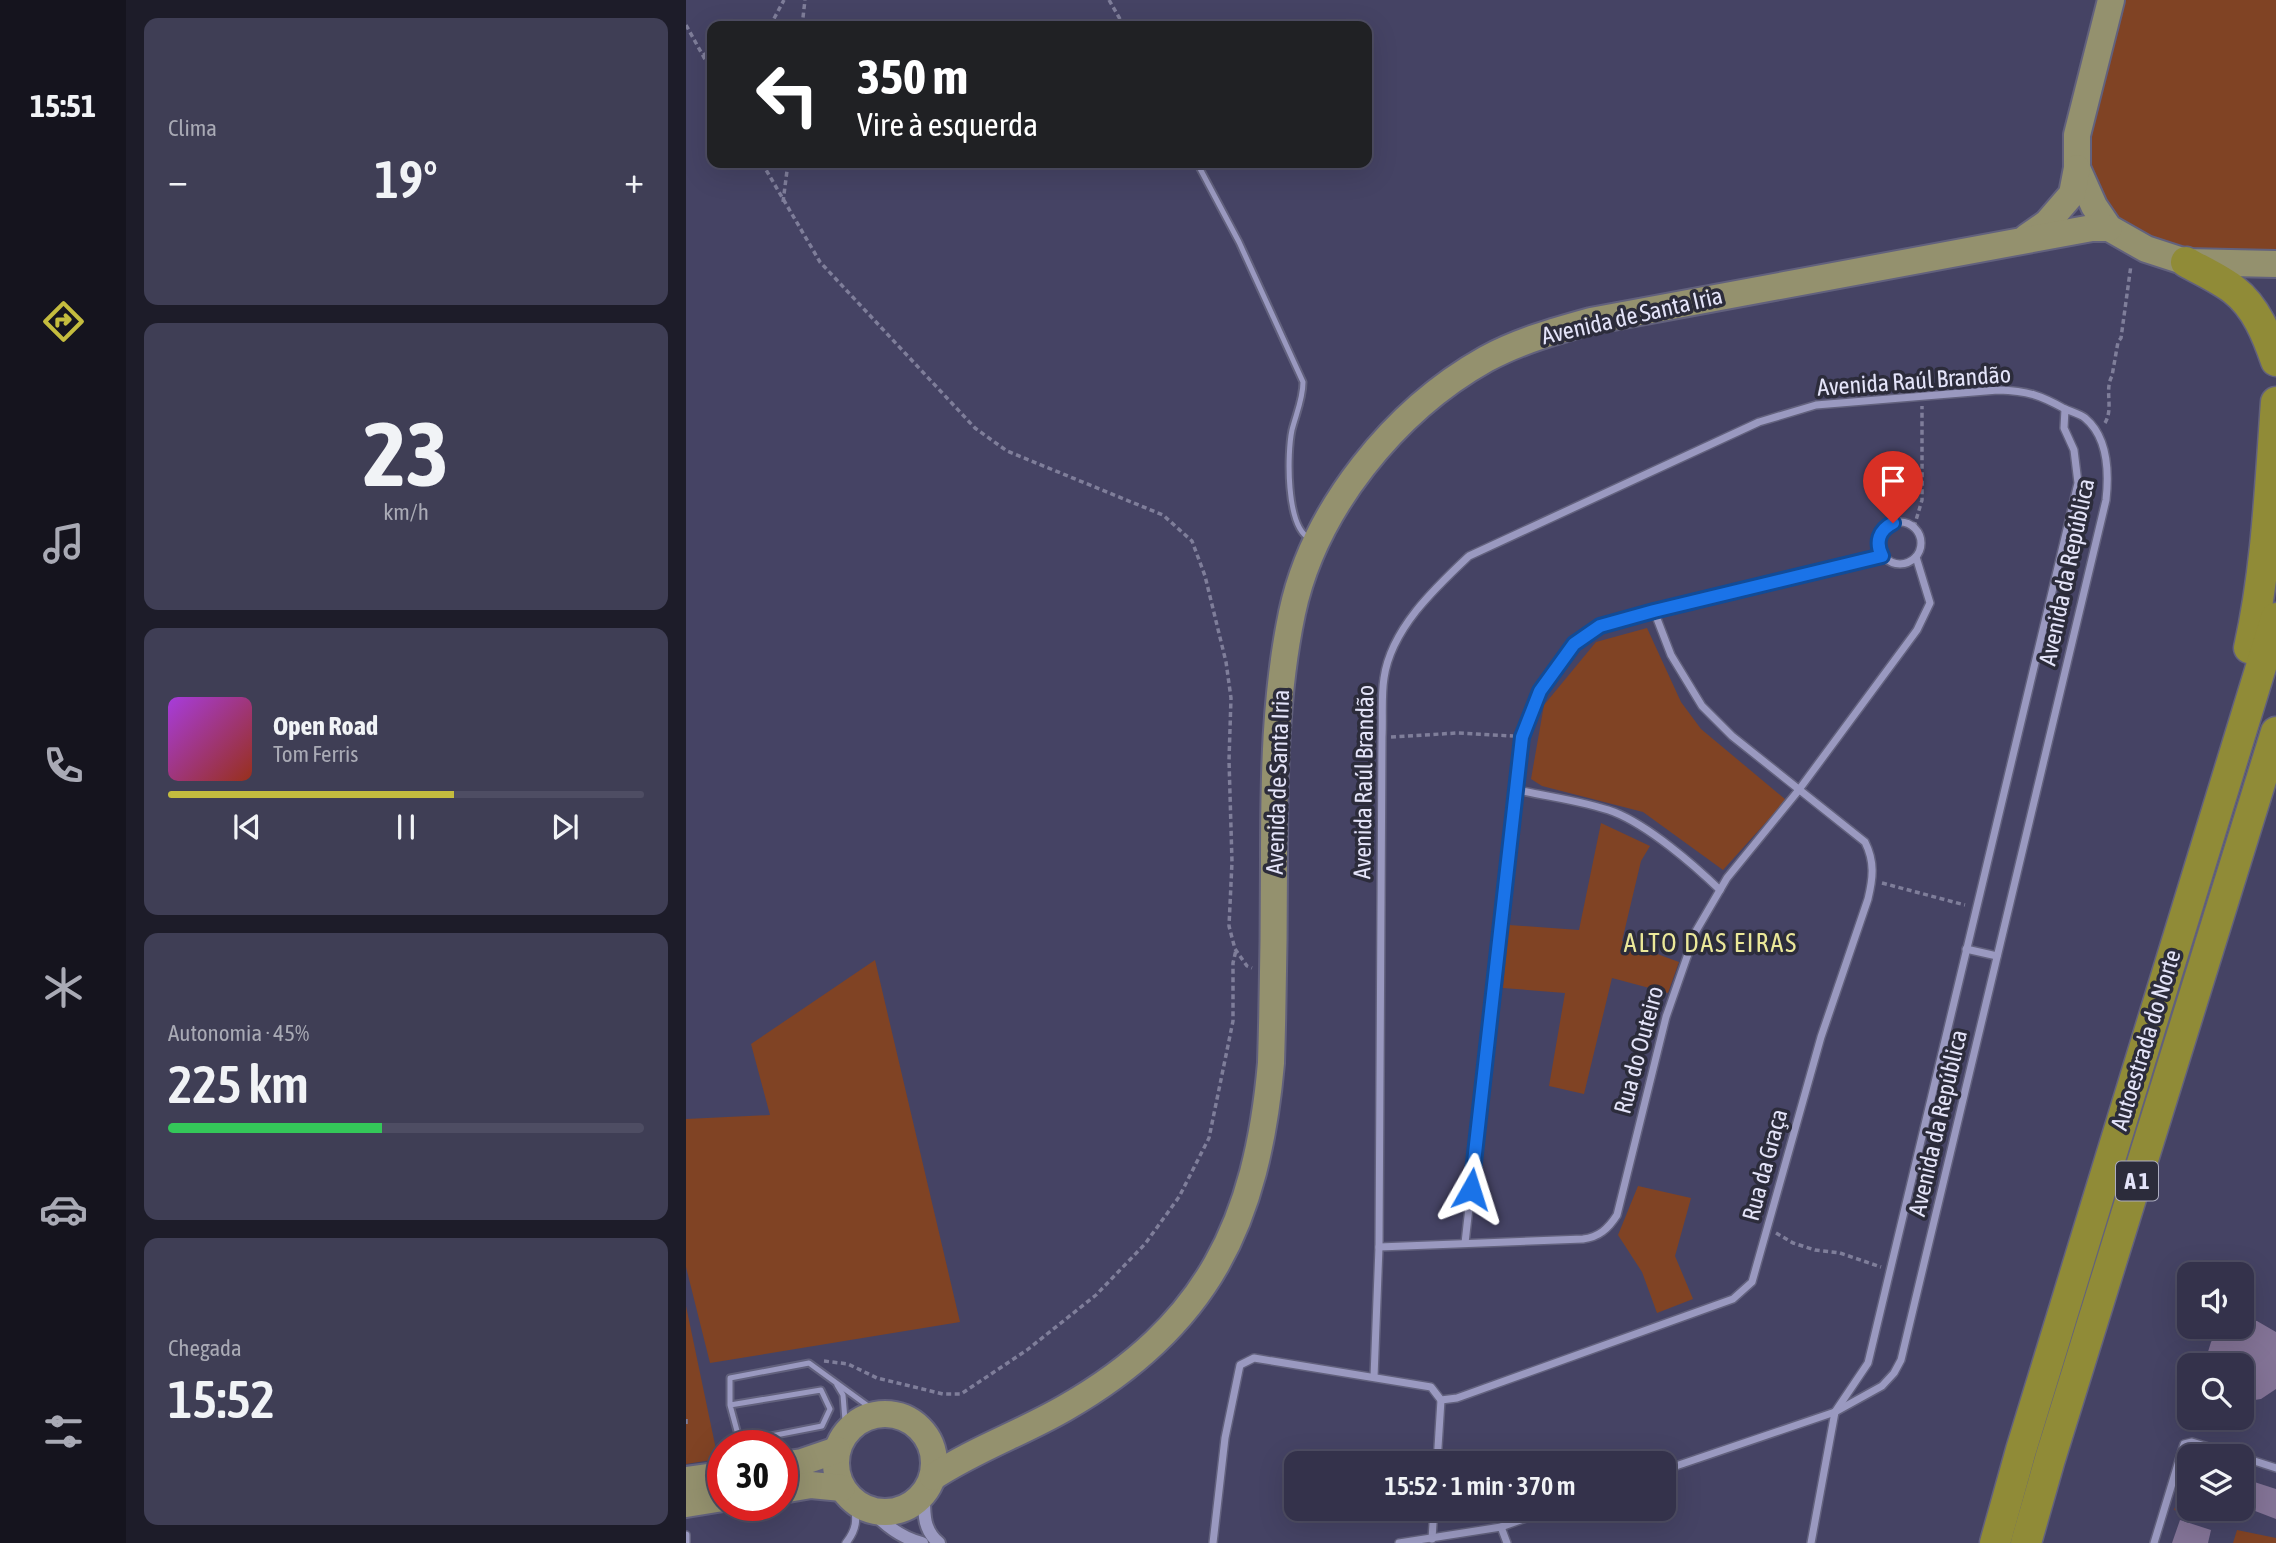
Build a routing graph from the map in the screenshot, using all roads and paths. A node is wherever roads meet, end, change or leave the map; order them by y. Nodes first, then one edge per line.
1 (783, 0) edge
2 (805, 0) edge
3 (1109, 0) edge
4 (2111, 0) edge
5 (772, 21) edge
6 (803, 21) edge
7 (1121, 21) edge
8 (686, 25) edge
9 (707, 53) edge
10 (703, 55) junction
11 (707, 63) edge
12 (765, 168) edge
13 (787, 168) edge
14 (1200, 168) edge
15 (2077, 168) junction
16 (783, 202) junction
17 (2109, 228) junction
18 (2020, 242) junction
19 (2146, 249) junction
20 (2186, 262) junction
21 (2276, 264) edge
22 (2276, 361) edge
23 (1922, 397) junction
24 (2276, 402) edge
25 (2065, 409) junction
26 (2096, 432) junction
27 (1914, 527) junction
28 (1317, 544) junction
29 (1882, 556) junction
30 (1916, 557) junction
31 (1654, 611) junction
32 (2276, 618) edge
33 (2276, 732) edge
34 (1382, 737) junction
35 (1522, 737) junction
36 (1518, 790) junction
37 (1798, 791) junction
38 (2276, 799) edge
39 (2218, 807) junction
40 (1873, 880) junction
41 (1720, 890) junction
42 (2224, 904) junction
43 (1976, 908) junction
44 (1966, 949) junction
45 (1236, 950) junction
46 (1997, 956) junction
47 (1273, 977) junction
48 (1768, 1228) junction
49 (1465, 1243) junction
50 (1379, 1247) junction
51 (1890, 1269) junction
52 (812, 1365) junction
53 (1374, 1377) junction
54 (834, 1379) junction
55 (1441, 1400) junction
56 (730, 1405) junction
57 (1835, 1412) junction
58 (879, 1414) junction
59 (686, 1419) edge
60 (686, 1425) edge
61 (1022, 1429) junction
62 (928, 1439) junction
63 (842, 1441) junction
64 (1438, 1451) edge
65 (2254, 1461) edge
66 (798, 1463) edge
67 (1676, 1467) edge
68 (2177, 1467) edge
69 (2276, 1468) edge
70 (707, 1477) edge
71 (686, 1480) edge
72 (928, 1485) junction
73 (798, 1487) edge
74 (856, 1500) junction
75 (707, 1501) edge
76 (686, 1504) edge
77 (1433, 1521) edge
78 (1518, 1521) edge
79 (1501, 1527) junction
80 (686, 1535) edge
81 (1432, 1539) junction
82 (686, 1542) edge
83 (846, 1543) edge
84 (922, 1543) edge
85 (939, 1543) edge
86 (1213, 1543) edge
87 (1399, 1543) edge
88 (1507, 1543) edge
89 (1811, 1543) edge
90 (1995, 1543) edge
91 (2026, 1543) edge
92 (2154, 1543) edge

1 - 5 path
2 - 6 path
3 - 7 path
4 - 15 main road
8 - 10 path
9 - 10 path
10 - 11 path
12 - 16 path
13 - 16 path
14 - 28 lane
15 - 17 main road
15 - 18 main road, Avenida de Santa Iria
16 - 45 path
17 - 18 main road, Avenida de Santa Iria
17 - 19 main road
18 - 28 main road, Avenida de Santa Iria
19 - 20 main road
19 - 26 path
20 - 21 main road
20 - 22 highway
23 - 25 street, Avenida Raúl Brandão
23 - 27 path
23 - 34 street, Avenida Raúl Brandão
24 - 39 highway
25 - 26 street
25 - 43 street, Avenida da República
26 - 46 street, Avenida da República
27 - 29 street
27 - 30 street
28 - 47 main road, Avenida de Santa Iria
29 - 30 street
29 - 31 street
30 - 37 street, Rua do Outeiro
31 - 35 street
31 - 37 street, Rua da Graça
32 - 39 highway, Autoestrada do Norte / A 1
33 - 42 highway, Autoestrada do Norte / A 1
34 - 35 path
34 - 50 street, Avenida Raúl Brandão
35 - 36 street
36 - 41 street
36 - 49 street
37 - 40 street, Rua da Graça
37 - 41 street, Rua do Outeiro
38 - 42 highway
39 - 90 highway, Autoestrada do Norte / A 1
40 - 43 path
40 - 48 street, Rua da Graça
41 - 49 street, Rua do Outeiro
42 - 91 highway, Autoestrada do Norte / A 1
43 - 44 street, Avenida da República
44 - 46 street
44 - 51 street, Avenida da República
45 - 47 path
45 - 52 path
46 - 57 street, Avenida da República
47 - 61 main road, Avenida de Santa Iria
48 - 51 path
48 - 55 street, Rua da Graça
49 - 50 street, Rua do Outeiro
50 - 53 street, Avenida Raúl Brandão
51 - 57 street, Avenida da República
52 - 54 lane
52 - 56 lane
53 - 55 street
53 - 86 street
54 - 58 lane
54 - 63 lane
55 - 64 street
56 - 56 lane
57 - 67 street
57 - 89 street
58 - 62 main road
58 - 63 main road
59 - 60 path
61 - 62 main road, Avenida de Santa Iria
61 - 72 main road, Avenida de Santa Iria
62 - 72 main road
63 - 66 main road
63 - 74 main road
65 - 69 street
68 - 92 street
70 - 71 main road
72 - 74 main road
72 - 85 street
73 - 74 main road
74 - 83 street
74 - 84 street
75 - 76 main road
77 - 81 street
78 - 79 street
79 - 81 street
79 - 88 street
80 - 82 street
81 - 87 street

